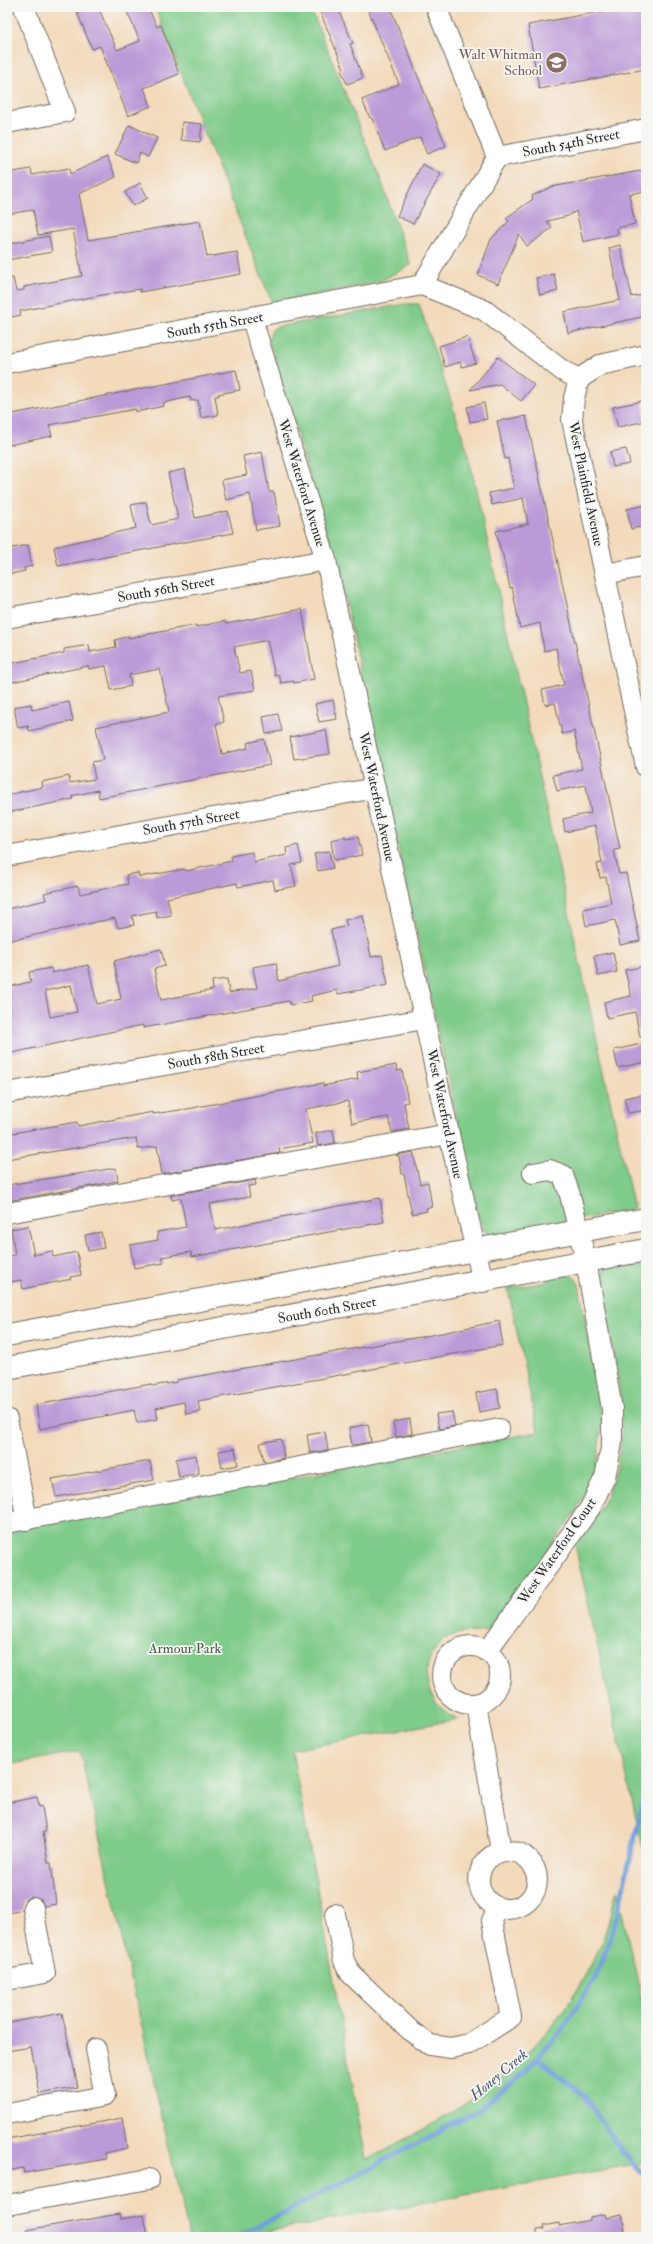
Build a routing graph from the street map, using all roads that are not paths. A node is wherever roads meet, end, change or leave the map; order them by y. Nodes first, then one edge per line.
1 (24, 7) edge
2 (436, 7) edge
3 (7, 123) edge
4 (646, 129) edge
5 (497, 157) junction
6 (422, 285) junction
7 (252, 318) junction
8 (646, 355) edge
9 (7, 363) edge
10 (579, 379) junction
11 (326, 560) junction
12 (646, 566) edge
13 (605, 574) junction
14 (7, 618) edge
15 (646, 767) edge
16 (375, 788) junction
17 (7, 856) edge
18 (424, 1019) junction
19 (7, 1093) edge
20 (449, 1134) junction
21 (533, 1173) dead end
22 (7, 1213) edge
23 (646, 1219) edge
24 (580, 1232) junction
25 (646, 1250) edge
26 (476, 1251) junction
27 (586, 1261) junction
28 (483, 1282) junction
29 (7, 1335) edge
30 (7, 1368) edge
31 (7, 1419) edge
32 (498, 1429) dead end
33 (27, 1520) junction
34 (7, 1523) edge
35 (487, 1650) junction
36 (476, 1704) junction
37 (502, 1851) junction
38 (498, 1907) junction
39 (33, 1908) dead end
40 (335, 1914) dead end
41 (7, 1980) edge
42 (96, 2049) dead end
43 (7, 2114) edge
44 (149, 2179) dead end
45 (7, 2205) edge

1 - 3 street
2 - 5 street
4 - 5 street, South 54th Street
5 - 6 street
6 - 7 street, South 55th Street
6 - 10 street
7 - 9 street, South 55th Street
7 - 11 street, West Waterford Avenue
8 - 10 street
10 - 13 street, West Plainfield Avenue
11 - 14 street, South 56th Street
11 - 16 street, West Waterford Avenue
12 - 13 street
13 - 15 street, West Plainfield Avenue
16 - 17 street, South 57th Street
16 - 18 street, West Waterford Avenue
18 - 19 street, South 58th Street
18 - 20 street, West Waterford Avenue
20 - 22 street
20 - 26 street, West Waterford Avenue
21 - 24 street, West Waterford Court
23 - 24 main road
24 - 26 main road
24 - 27 street, West Waterford Court
25 - 27 main road, South 60th Street
26 - 28 street, West Waterford Avenue
26 - 29 main road
27 - 28 main road, South 60th Street
27 - 35 street, West Waterford Court
28 - 30 main road, South 60th Street
31 - 33 street
32 - 33 street
33 - 34 street
35 - 36 street
35 - 36 street
36 - 37 street
37 - 38 street
37 - 38 street
38 - 40 street
39 - 41 street
42 - 43 street
44 - 45 street

